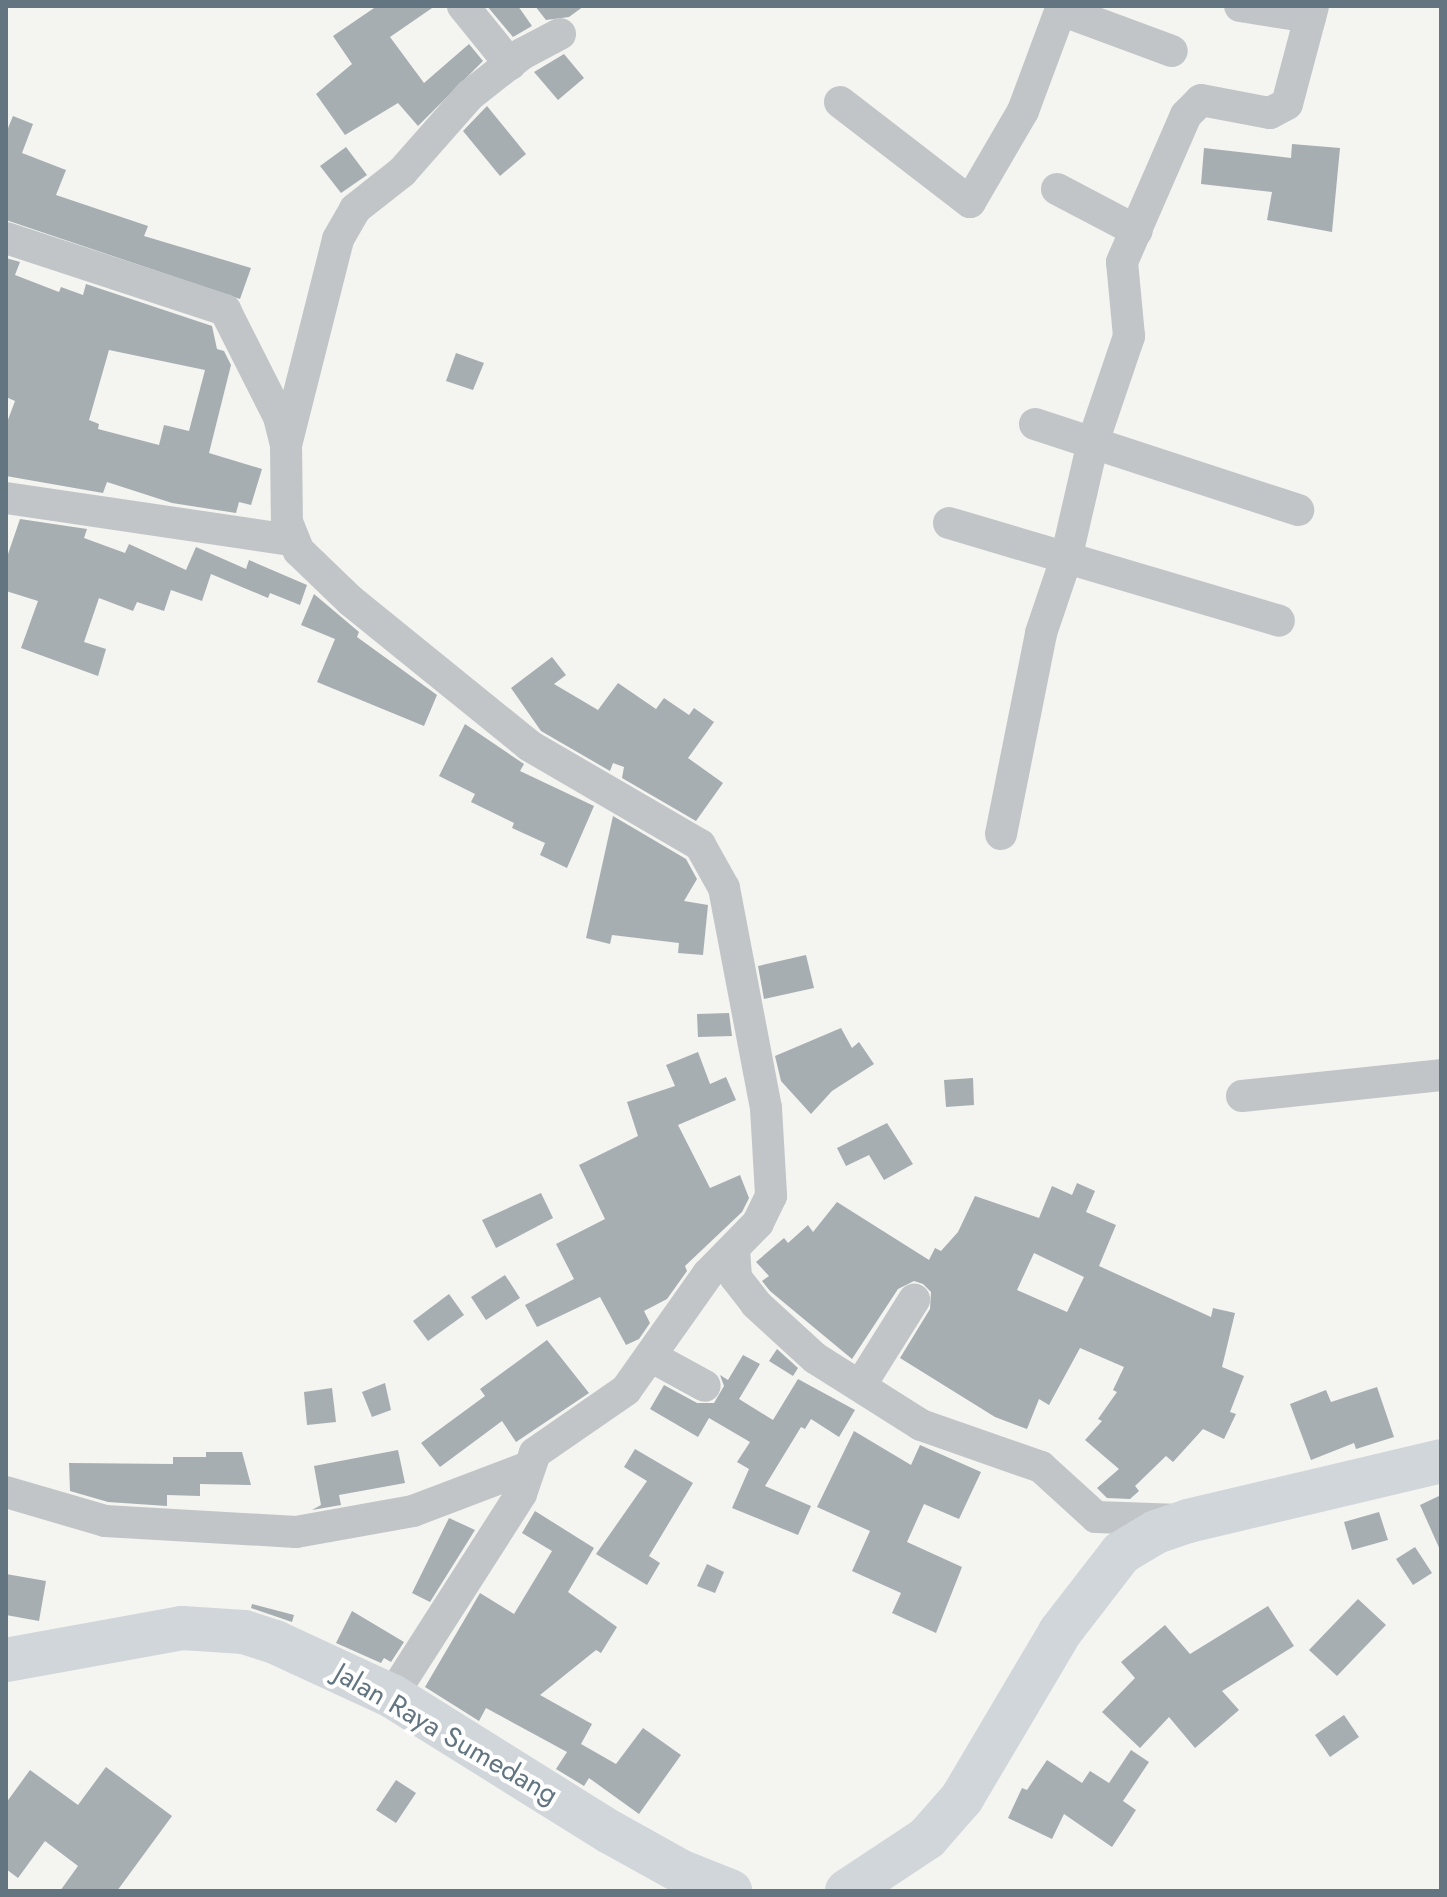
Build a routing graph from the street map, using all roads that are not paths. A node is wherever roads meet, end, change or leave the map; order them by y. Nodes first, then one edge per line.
1 (463, 6) edge
2 (1240, 6) edge
3 (1061, 8) edge
4 (1311, 12) edge
5 (560, 34) dead end
6 (1172, 51) dead end
7 (510, 64) junction
8 (840, 102) dead end
9 (1057, 189) dead end
10 (1137, 231) junction
11 (6, 238) edge
12 (1035, 424) dead end
13 (1093, 442) junction
14 (286, 445) junction
15 (6, 498) edge
16 (1298, 510) dead end
17 (949, 523) dead end
18 (292, 540) junction
19 (1066, 559) junction
20 (1279, 621) dead end
21 (1001, 834) dead end
22 (1441, 1075) edge
23 (1242, 1096) dead end
24 (734, 1249) junction
25 (914, 1300) dead end
26 (652, 1357) junction
27 (705, 1386) dead end
28 (860, 1386) junction
29 (1441, 1461) edge
30 (529, 1467) junction
31 (6, 1492) edge
32 (1188, 1521) junction
33 (6, 1660) edge
34 (392, 1696) junction
35 (730, 1891) edge
36 (847, 1891) edge

1 - 7 street
2 - 4 street
3 - 6 street
3 - 8 street
4 - 10 street
5 - 7 street
7 - 14 street
9 - 10 street
10 - 13 street
11 - 14 street
12 - 13 street
13 - 16 street
13 - 19 street
14 - 18 street
15 - 18 street
17 - 19 street
18 - 24 street
19 - 20 street
19 - 21 street
22 - 23 street
24 - 26 street
24 - 28 street
25 - 28 street
26 - 27 street
26 - 30 street
28 - 32 street
29 - 32 highway
30 - 31 street
30 - 34 street
32 - 36 highway
33 - 34 highway, Jalan Raya Sumedang
34 - 35 highway, Jalan Raya Sumedang

